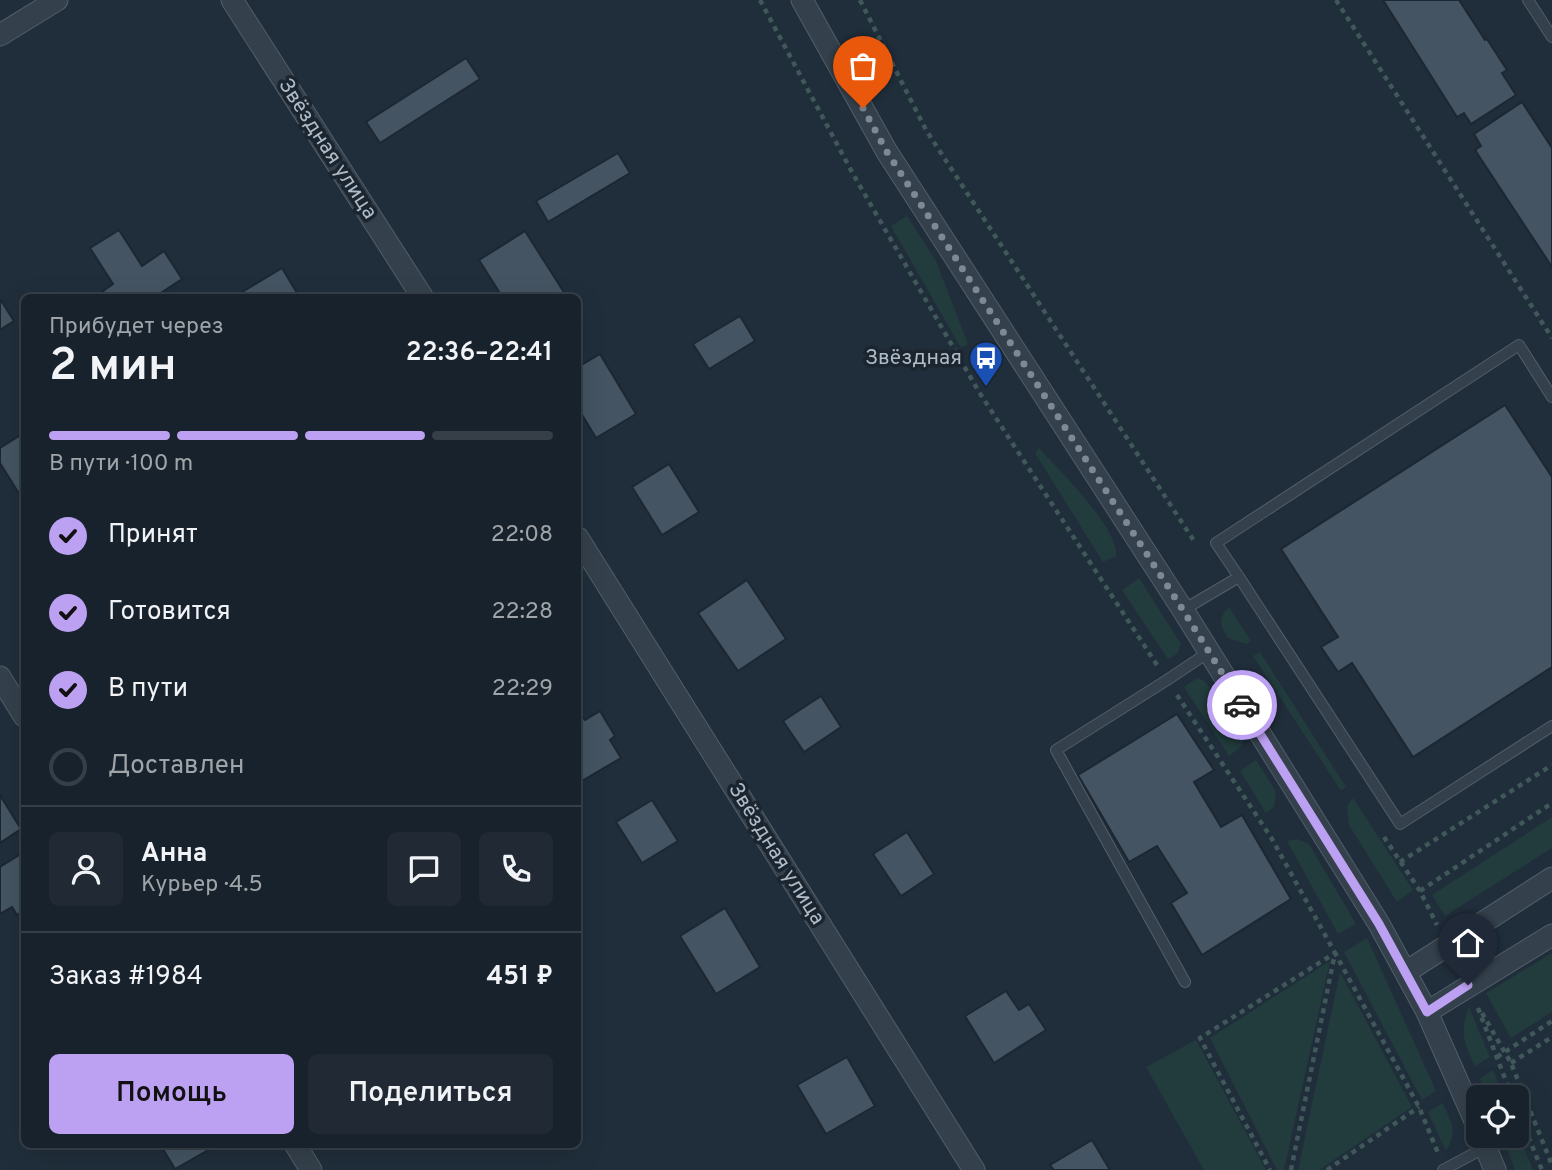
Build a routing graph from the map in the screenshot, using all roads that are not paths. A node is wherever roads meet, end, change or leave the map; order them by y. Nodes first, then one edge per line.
1 (57, 0) edge
2 (232, 0) edge
3 (802, 0) edge
4 (1528, 0) edge
5 (0, 35) edge
6 (1552, 37) edge
7 (420, 294) edge
8 (1552, 397) edge
9 (581, 543) edge
10 (1239, 577) junction
11 (1183, 610) junction
12 (1209, 652) junction
13 (0, 677) edge
14 (21, 711) edge
15 (1552, 726) edge
16 (1552, 877) edge
17 (1552, 935) edge
18 (1406, 972) junction
19 (1185, 982) dead end
20 (1427, 1012) junction
21 (1466, 1101) edge
22 (297, 1148) edge
23 (1470, 1148) edge
24 (1486, 1148) edge
25 (1444, 1169) edge
26 (311, 1170) edge
27 (974, 1170) edge
28 (1495, 1170) edge

1 - 5 street
2 - 7 street, Звёздная улица
3 - 11 street
4 - 6 lane
8 - 10 lane
9 - 27 street, Звёздная улица
10 - 11 lane
10 - 15 lane
11 - 12 street
12 - 18 street
12 - 19 lane
13 - 14 street
16 - 18 street
17 - 20 street
18 - 20 street
20 - 21 street
22 - 26 street
23 - 25 lane
24 - 28 street

